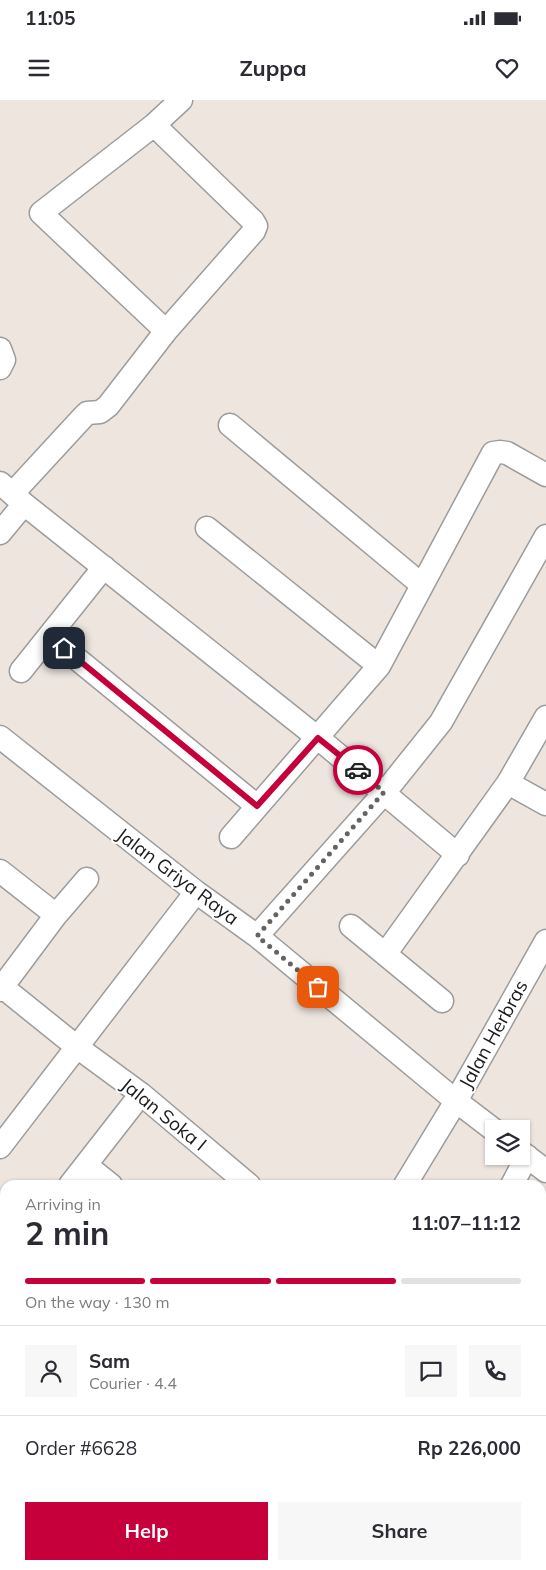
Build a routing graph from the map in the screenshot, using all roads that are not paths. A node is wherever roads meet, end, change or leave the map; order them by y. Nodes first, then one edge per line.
1 (181, 100) edge
2 (154, 125) junction
3 (166, 331) junction
4 (0, 349) edge
5 (0, 368) edge
6 (230, 425) dead end
7 (546, 475) edge
8 (12, 493) edge
9 (207, 528) dead end
10 (0, 533) edge
11 (546, 536) edge
12 (104, 567) junction
13 (422, 585) junction
14 (49, 636) junction
15 (379, 666) junction
16 (21, 671) dead end
17 (546, 717) edge
18 (0, 737) edge
19 (318, 738) junction
20 (508, 783) junction
21 (384, 792) junction
22 (546, 804) edge
23 (257, 806) junction
24 (231, 837) dead end
25 (458, 855) junction
26 (0, 871) edge
27 (87, 879) dead end
28 (196, 892) junction
29 (56, 915) junction
30 (352, 926) dead end
31 (257, 936) junction
32 (546, 941) edge
33 (386, 953) junction
34 (1, 987) edge
35 (442, 1001) dead end
36 (77, 1047) junction
37 (141, 1094) junction
38 (456, 1101) junction
39 (485, 1123) edge
40 (0, 1147) edge
41 (530, 1159) edge
42 (86, 1165) junction
43 (520, 1165) edge
44 (546, 1171) edge
45 (74, 1180) edge
46 (105, 1180) edge
47 (242, 1180) edge
48 (408, 1180) edge
49 (514, 1180) edge

1 - 2 street
2 - 3 street
2 - 3 street
3 - 8 street
4 - 5 street
6 - 13 street
7 - 13 street
8 - 10 street
8 - 12 street
9 - 15 street
11 - 21 street
12 - 14 street
12 - 19 street
13 - 15 street
14 - 16 street
14 - 23 street
15 - 19 street
17 - 20 street
18 - 28 street, Jalan Griya Raya
19 - 21 street
19 - 23 street
20 - 22 street
20 - 25 street
21 - 25 street
21 - 31 street
23 - 24 street
25 - 33 street
26 - 29 street
27 - 29 street
28 - 31 street, Jalan Griya Raya
28 - 36 street
29 - 34 street
30 - 33 street
31 - 38 street, Jalan Griya Raya
32 - 38 street, Jalan Herbras
33 - 35 street
34 - 36 street, Jalan Soka I
36 - 37 street, Jalan Soka I
36 - 40 street
37 - 42 street
37 - 47 street, Jalan Soka I
38 - 39 street, Jalan Griya Raya
38 - 48 street, Jalan Herbras
41 - 44 street
42 - 45 street
42 - 46 street
43 - 49 street

